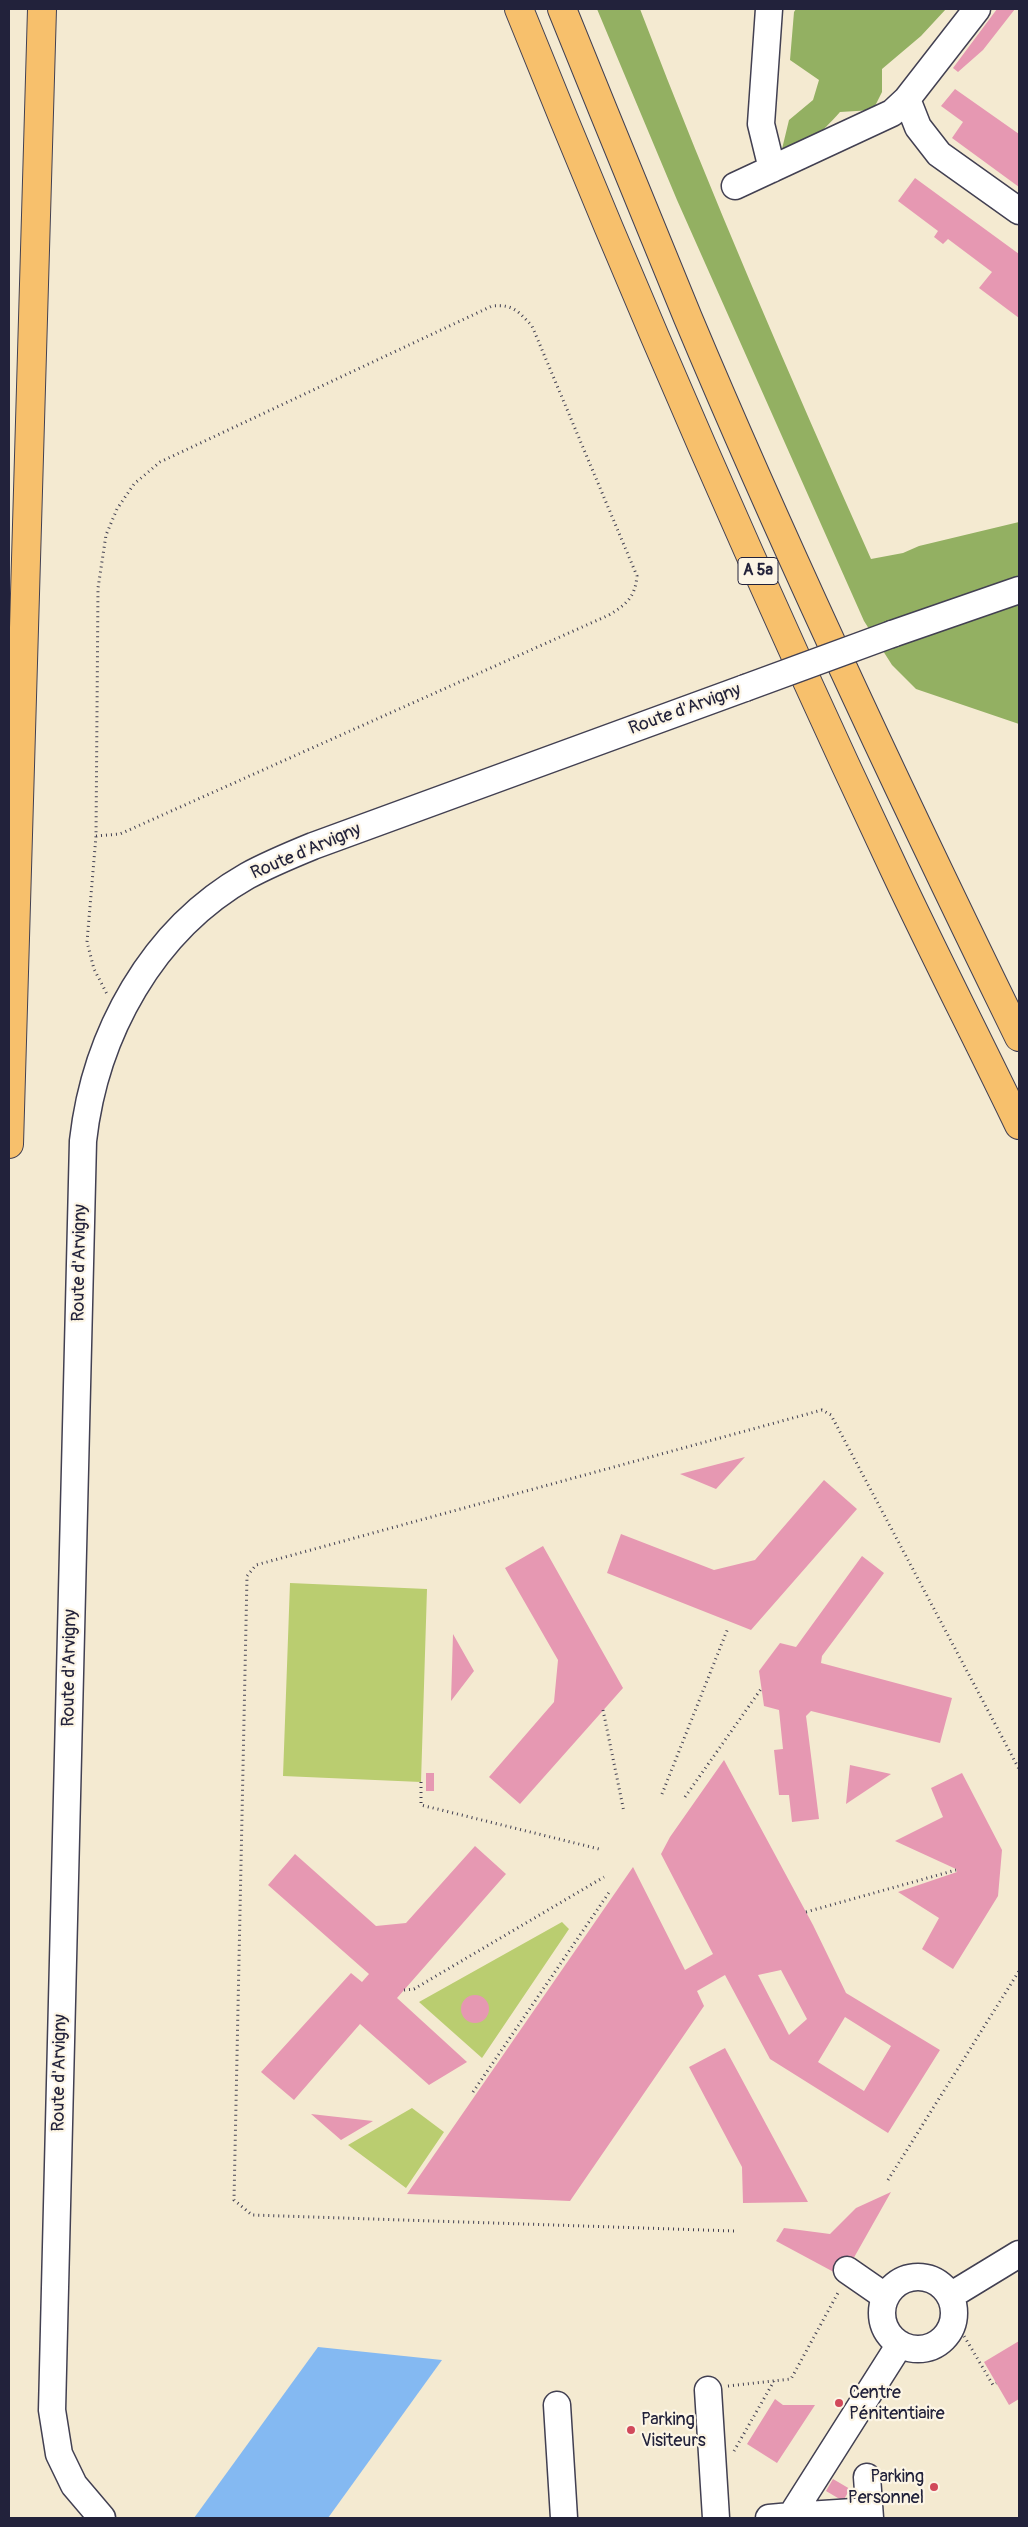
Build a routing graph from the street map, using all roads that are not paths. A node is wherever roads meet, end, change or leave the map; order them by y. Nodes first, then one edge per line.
1 (42, 9) edge
2 (519, 9) edge
3 (562, 9) edge
4 (770, 9) edge
5 (977, 9) edge
6 (907, 99) junction
7 (772, 169) junction
8 (735, 186) dead end
9 (1019, 211) edge
10 (1019, 590) edge
11 (1019, 1037) edge
12 (1019, 1125) edge
13 (9, 1144) edge
14 (1019, 2254) edge
15 (952, 2308) junction
16 (900, 2344) junction
17 (708, 2390) road end
18 (556, 2405) dead end
19 (867, 2477) dead end
20 (870, 2515) edge
21 (780, 2517) edge
22 (102, 2518) edge
23 (564, 2518) edge
24 (716, 2518) edge

1 - 13 main road
2 - 12 main road, A 5a
3 - 11 main road, A 5a
4 - 7 street
5 - 6 street
6 - 7 street
6 - 9 street
7 - 8 street
10 - 22 street, Route d'Arvigny, bridge
14 - 15 street
15 - 16 street
15 - 16 street
16 - 21 street
17 - 24 street
18 - 23 street
19 - 20 street
20 - 21 street

